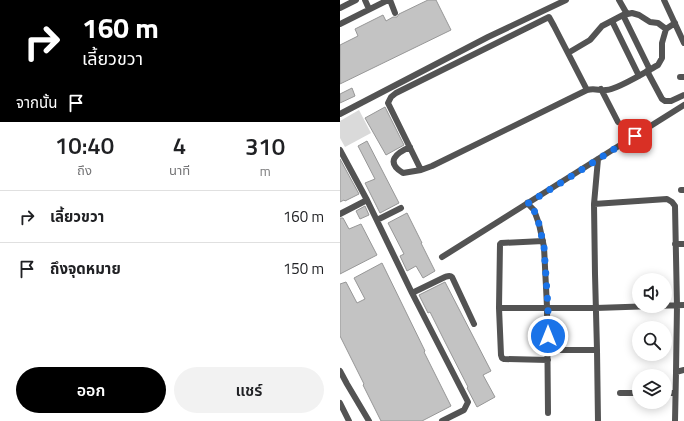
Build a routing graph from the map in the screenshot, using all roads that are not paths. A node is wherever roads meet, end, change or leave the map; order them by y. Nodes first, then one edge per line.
1 (356, 0) edge
2 (365, 0) edge
3 (389, 0) edge
4 (566, 0) edge
5 (619, 0) edge
6 (664, 0) edge
7 (340, 8) edge
8 (369, 10) junction
9 (545, 10) junction
10 (395, 13) dead end
11 (625, 15) junction
12 (549, 17) junction
13 (612, 21) junction
14 (675, 23) junction
15 (340, 24) edge
16 (666, 30) junction
17 (684, 43) edge
18 (568, 53) junction
19 (649, 71) junction
20 (639, 76) junction
21 (601, 89) junction
22 (587, 90) junction
23 (684, 95) edge
24 (684, 105) edge
25 (340, 114) edge
26 (618, 122) dead end
27 (410, 147) junction
28 (340, 150) edge
29 (598, 160) junction
30 (421, 170) junction
31 (367, 200) junction
32 (527, 204) junction
33 (594, 204) junction
34 (401, 208) dead end
35 (340, 214) edge
36 (377, 220) junction
37 (543, 241) junction
38 (675, 244) junction
39 (684, 244) edge
40 (442, 257) dead end
41 (412, 292) junction
42 (684, 305) edge
43 (677, 306) junction
44 (548, 307) junction
45 (499, 308) junction
46 (596, 308) junction
47 (474, 324) dead end
48 (548, 350) junction
49 (597, 350) junction
50 (548, 360) junction
51 (684, 370) edge
52 (340, 371) edge
53 (676, 372) junction
54 (620, 393) dead end
55 (632, 393) edge
56 (675, 393) joint
57 (340, 403) edge
58 (548, 413) dead end
59 (349, 421) edge
60 (369, 421) edge
61 (442, 421) edge
62 (598, 421) edge
63 (675, 421) edge

1 - 7 street
2 - 8 street
3 - 8 street
3 - 10 street
4 - 9 street
5 - 11 street
6 - 14 street
8 - 15 street
9 - 12 street
9 - 25 street
11 - 13 street
11 - 16 street
11 - 19 street
12 - 18 street
12 - 27 street
13 - 18 street
13 - 20 street
14 - 16 street
14 - 17 street
16 - 19 street
18 - 22 street
19 - 20 street
19 - 23 street
20 - 21 street
21 - 22 street
21 - 26 street
22 - 30 street
24 - 29 street
27 - 30 street
27 - 30 street
28 - 31 street
29 - 32 street
29 - 33 street
31 - 35 street
31 - 36 street
32 - 37 street
32 - 40 street
33 - 38 street
33 - 46 street
34 - 36 street
36 - 41 street
37 - 44 street
37 - 45 street
38 - 39 street
38 - 43 street
41 - 47 street
41 - 61 street
42 - 43 street
43 - 46 street
43 - 53 street
44 - 45 street
44 - 46 street
44 - 48 street
45 - 50 street
46 - 49 street
48 - 49 street
48 - 50 street
49 - 62 street
50 - 58 street
51 - 53 street
52 - 60 street
53 - 56 street
54 - 55 street
56 - 63 street
57 - 59 street

